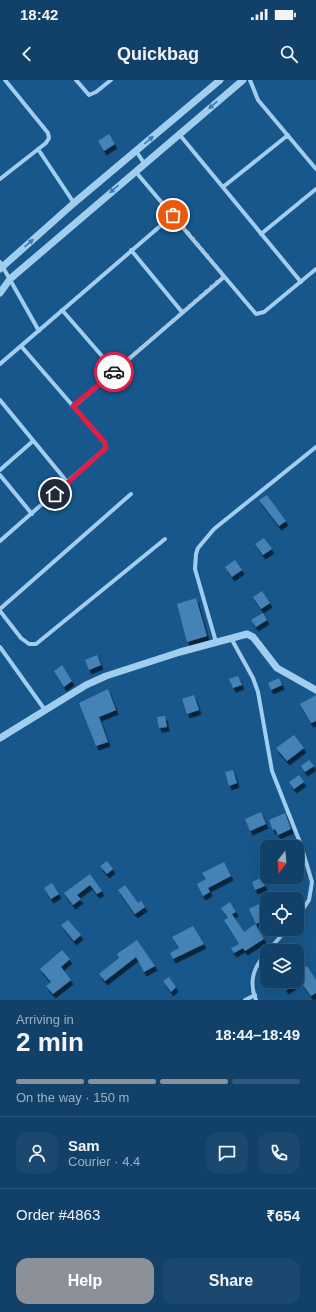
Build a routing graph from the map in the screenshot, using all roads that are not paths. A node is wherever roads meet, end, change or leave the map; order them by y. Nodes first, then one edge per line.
1 (5, 80) edge
2 (76, 80) edge
3 (111, 80) edge
4 (220, 80) edge
5 (243, 80) edge
6 (250, 80) edge
7 (179, 134) junction
8 (288, 135) junction
9 (38, 149) junction
10 (136, 151) junction
11 (144, 163) junction
12 (316, 170) edge
13 (135, 171) junction
14 (0, 179) edge
15 (223, 188) junction
16 (316, 189) edge
17 (74, 203) junction
18 (173, 215) junction
19 (261, 234) junction
20 (131, 250) junction
21 (1, 266) edge
22 (316, 269) edge
23 (224, 276) junction
24 (10, 279) junction
25 (301, 282) junction
26 (0, 293) edge
27 (62, 310) junction
28 (182, 312) junction
29 (39, 331) junction
30 (21, 346) junction
31 (0, 364) edge
32 (115, 371) junction
33 (0, 400) edge
34 (73, 406) junction
35 (33, 441) junction
36 (316, 447) edge
37 (0, 470) edge
38 (0, 475) edge
39 (68, 483) junction
40 (131, 494) dead end
41 (32, 514) junction
42 (165, 539) dead end
43 (0, 541) edge
44 (0, 610) edge
45 (231, 638) junction
46 (216, 642) junction
47 (0, 647) edge
48 (316, 690) edge
49 (45, 710) junction
50 (1, 735) edge
51 (304, 908) edge
52 (281, 936) edge
53 (273, 944) edge
54 (260, 960) edge
55 (255, 995) junction
56 (245, 1000) edge
57 (256, 1000) edge

1 - 9 street
2 - 3 street
10 -> 4 street
5 -> 7 street
6 - 8 street
7 - 11 street
7 - 15 street
8 - 12 street
8 - 15 street
9 - 14 street
9 - 17 street
10 - 11 street
10 - 17 street
11 - 13 street
13 - 18 street
13 -> 24 street
15 - 19 street
16 - 19 street
21 -> 17 street
18 - 20 street
18 - 23 street
19 - 25 street
20 - 27 street
20 - 28 street
21 - 24 street
22 - 25 street
23 - 25 street
23 - 28 street
24 - 26 street
24 - 29 street
27 - 29 street
27 - 32 street
28 - 32 street
29 - 30 street
30 - 31 street
30 - 34 street
32 - 34 street
33 - 35 street
34 - 39 street
35 - 37 street
35 - 39 street
36 - 46 street
38 - 41 street
39 - 41 street
40 - 44 street
41 - 43 street
42 - 44 street
45 - 46 street
45 - 48 street
45 - 51 street
46 - 49 street
47 - 49 street
49 - 50 street
52 - 53 street
54 - 55 street
55 - 56 street
55 - 57 street

